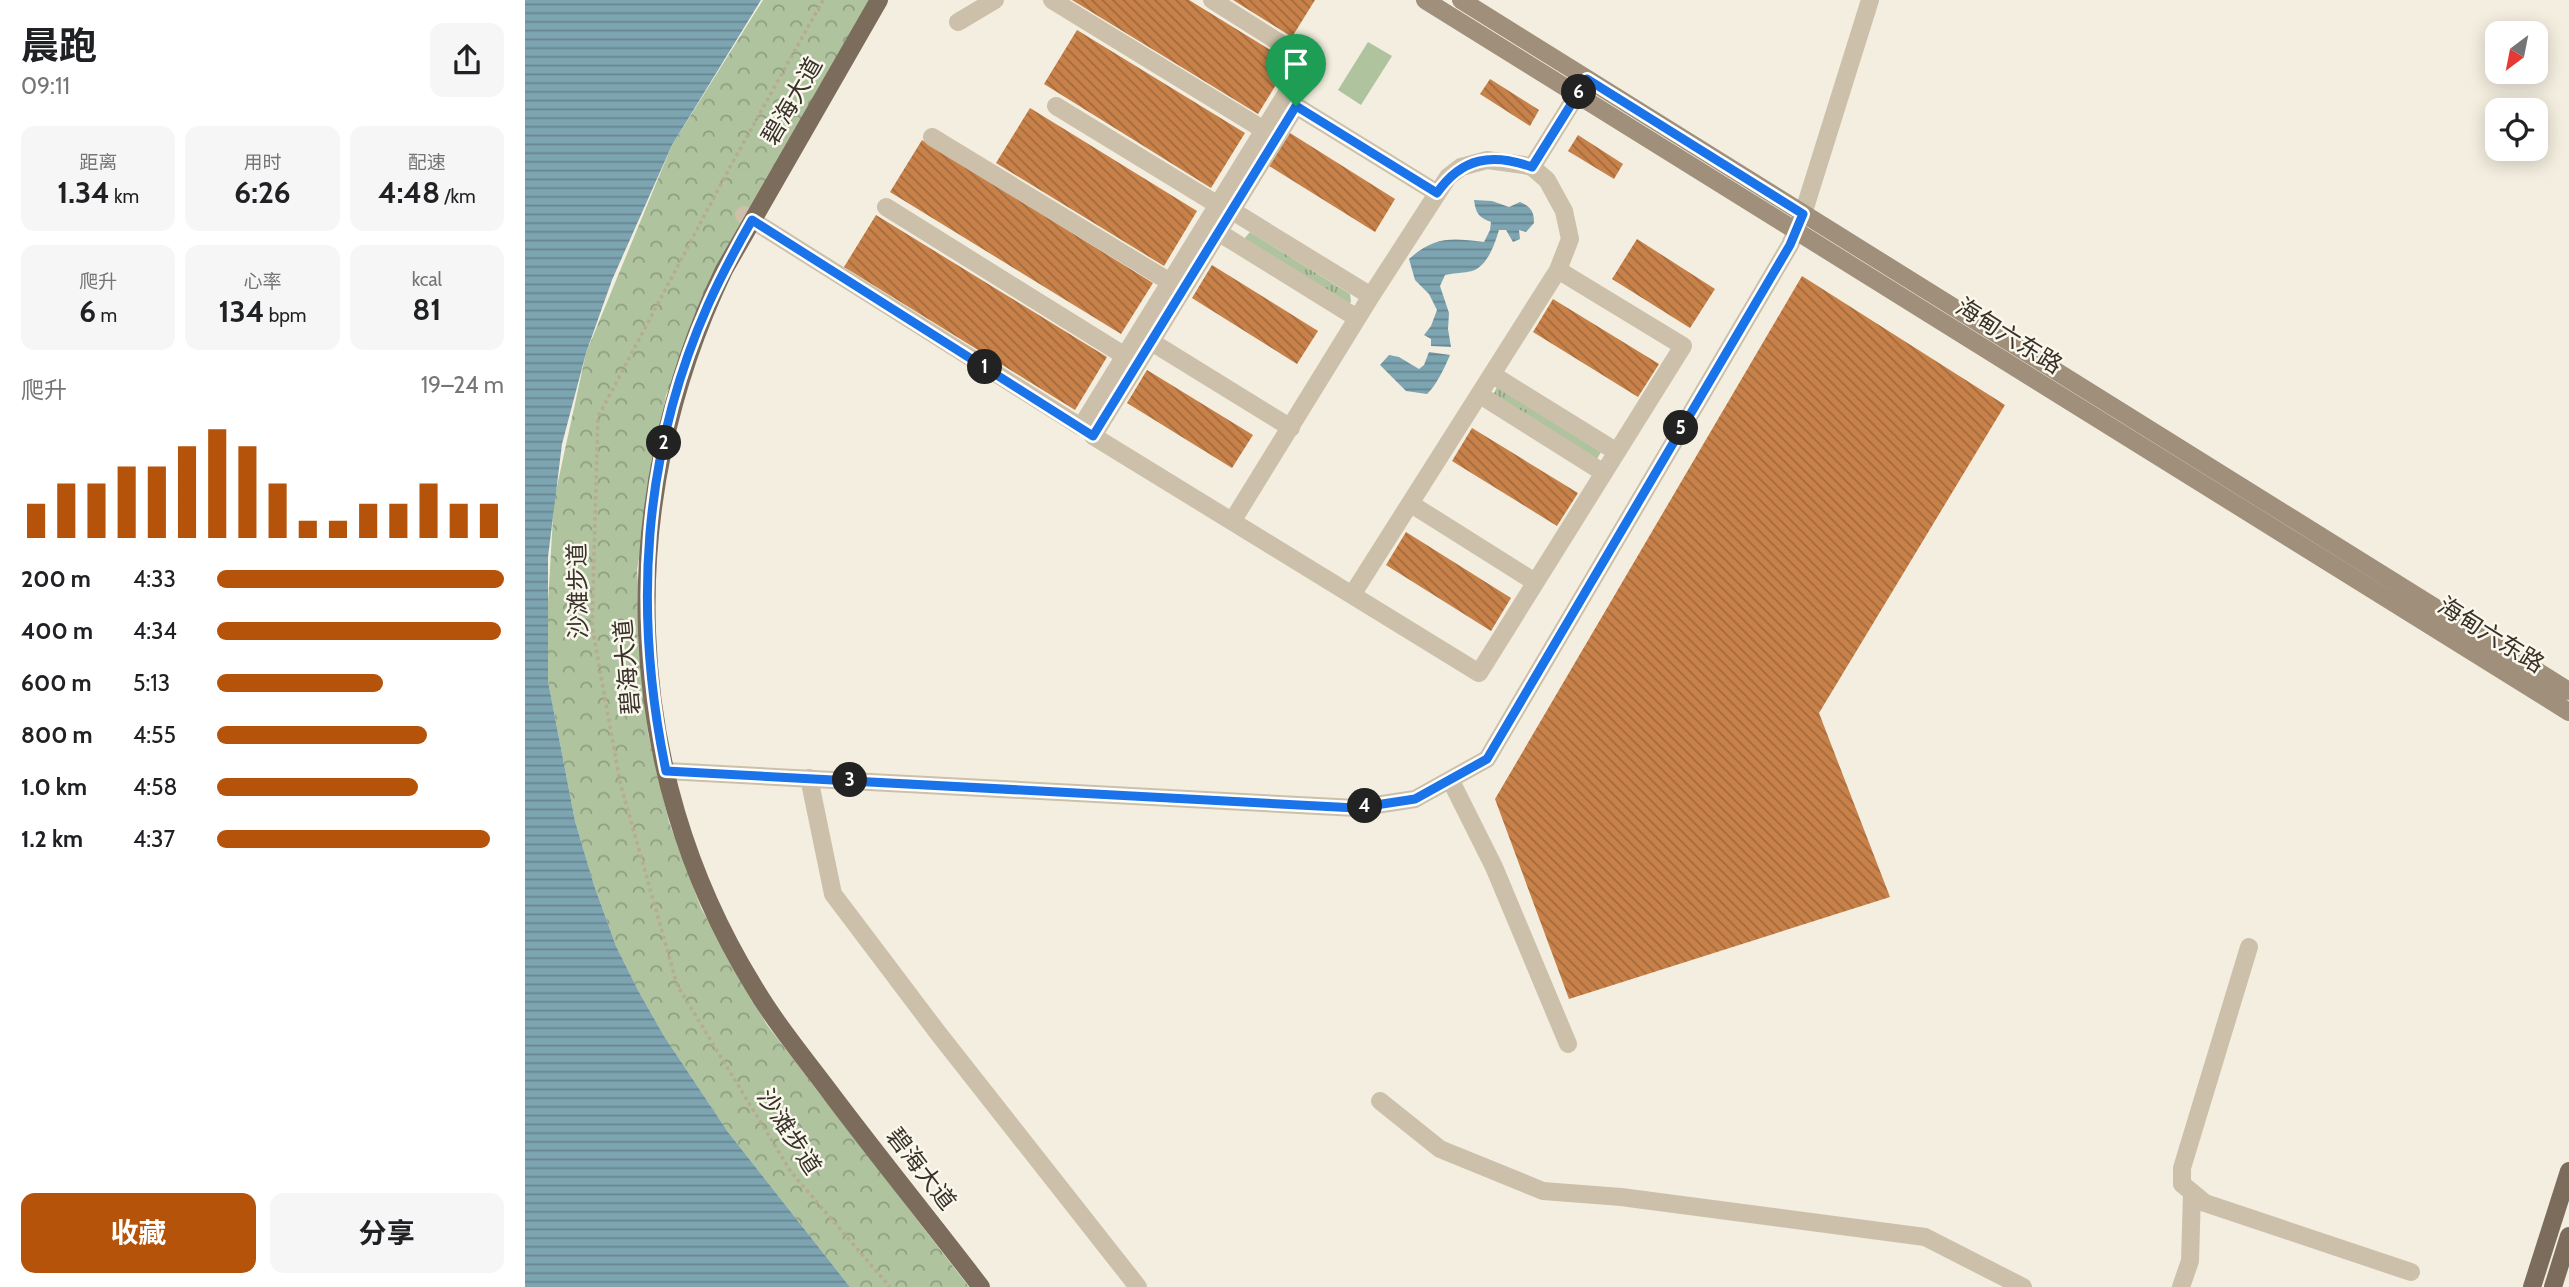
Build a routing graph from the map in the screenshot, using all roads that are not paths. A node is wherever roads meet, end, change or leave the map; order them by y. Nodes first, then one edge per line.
1 (868, 0) edge
2 (879, 0) edge
3 (995, 0) edge
4 (1052, 0) edge
5 (1212, 0) edge
6 (1425, 0) edge
7 (1461, 0) edge
8 (1870, 0) edge
9 (958, 23) dead end
10 (1587, 79) junction
11 (1577, 96) junction
12 (1056, 106) dead end
13 (1264, 130) junction
14 (932, 137) dead end
15 (1532, 167) junction
16 (1437, 193) junction
17 (887, 207) dead end
18 (1224, 208) junction
19 (1803, 214) junction
20 (748, 218) junction
21 (1218, 232) junction
22 (1795, 232) junction
23 (1558, 270) junction
24 (1170, 282) junction
25 (1371, 296) junction
26 (1357, 318) junction
27 (1150, 341) junction
28 (1125, 356) junction
29 (1493, 375) junction
30 (1480, 395) junction
31 (1291, 428) junction
32 (1087, 432) junction
33 (1617, 452) junction
34 (1604, 473) junction
35 (1411, 504) junction
36 (1233, 520) junction
37 (1535, 582) junction
38 (1352, 594) junction
39 (2569, 691) edge
40 (2569, 712) edge
41 (666, 771) junction
42 (809, 778) junction
43 (1451, 780) junction
44 (2249, 947) dead end
45 (1568, 1044) dead end
46 (1380, 1101) dead end
47 (2569, 1171) edge
48 (2192, 1194) junction
49 (2569, 1236) edge
50 (2411, 1272) dead end
51 (969, 1287) edge
52 (981, 1287) edge
53 (1138, 1287) edge
54 (2023, 1287) edge
55 (2181, 1287) edge
56 (2532, 1287) edge
57 (2553, 1287) edge

1 - 20 main road, 碧海大道
2 - 20 main road, 碧海大道
3 - 9 street
4 - 13 street
5 - 13 street
6 - 11 main road, 海甸六东路
7 - 10 main road, 海甸六东路
8 - 19 street
10 - 11 street
10 - 19 main road, 海甸六东路
11 - 15 street
11 - 22 main road, 海甸六东路
12 - 18 street
13 - 18 street
14 - 24 street
15 - 16 street
15 - 23 street
16 - 18 street
16 - 25 street
17 - 28 street
18 - 21 street
18 - 24 street
18 - 25 street
19 - 22 street
19 - 39 main road, 海甸六东路
20 - 32 street
20 - 41 main road, 碧海大道
20 - 51 main road, 碧海大道
21 - 26 street
21 - 27 street
22 - 40 main road, 海甸六东路
22 - 43 street
23 - 29 street
23 - 33 street
24 - 28 street
25 - 26 street
26 - 31 street
27 - 31 street
27 - 32 street
28 - 32 street
29 - 30 street
29 - 33 street
30 - 34 street
30 - 35 street
31 - 36 street
32 - 36 street
33 - 34 street
34 - 37 street
35 - 37 street
35 - 38 street
36 - 38 street
37 - 38 street
41 - 42 street
41 - 52 main road, 碧海大道
42 - 43 street
42 - 53 street
43 - 45 street
44 - 48 street
46 - 54 street
47 - 56 main road
48 - 50 street
48 - 55 street
49 - 57 main road

